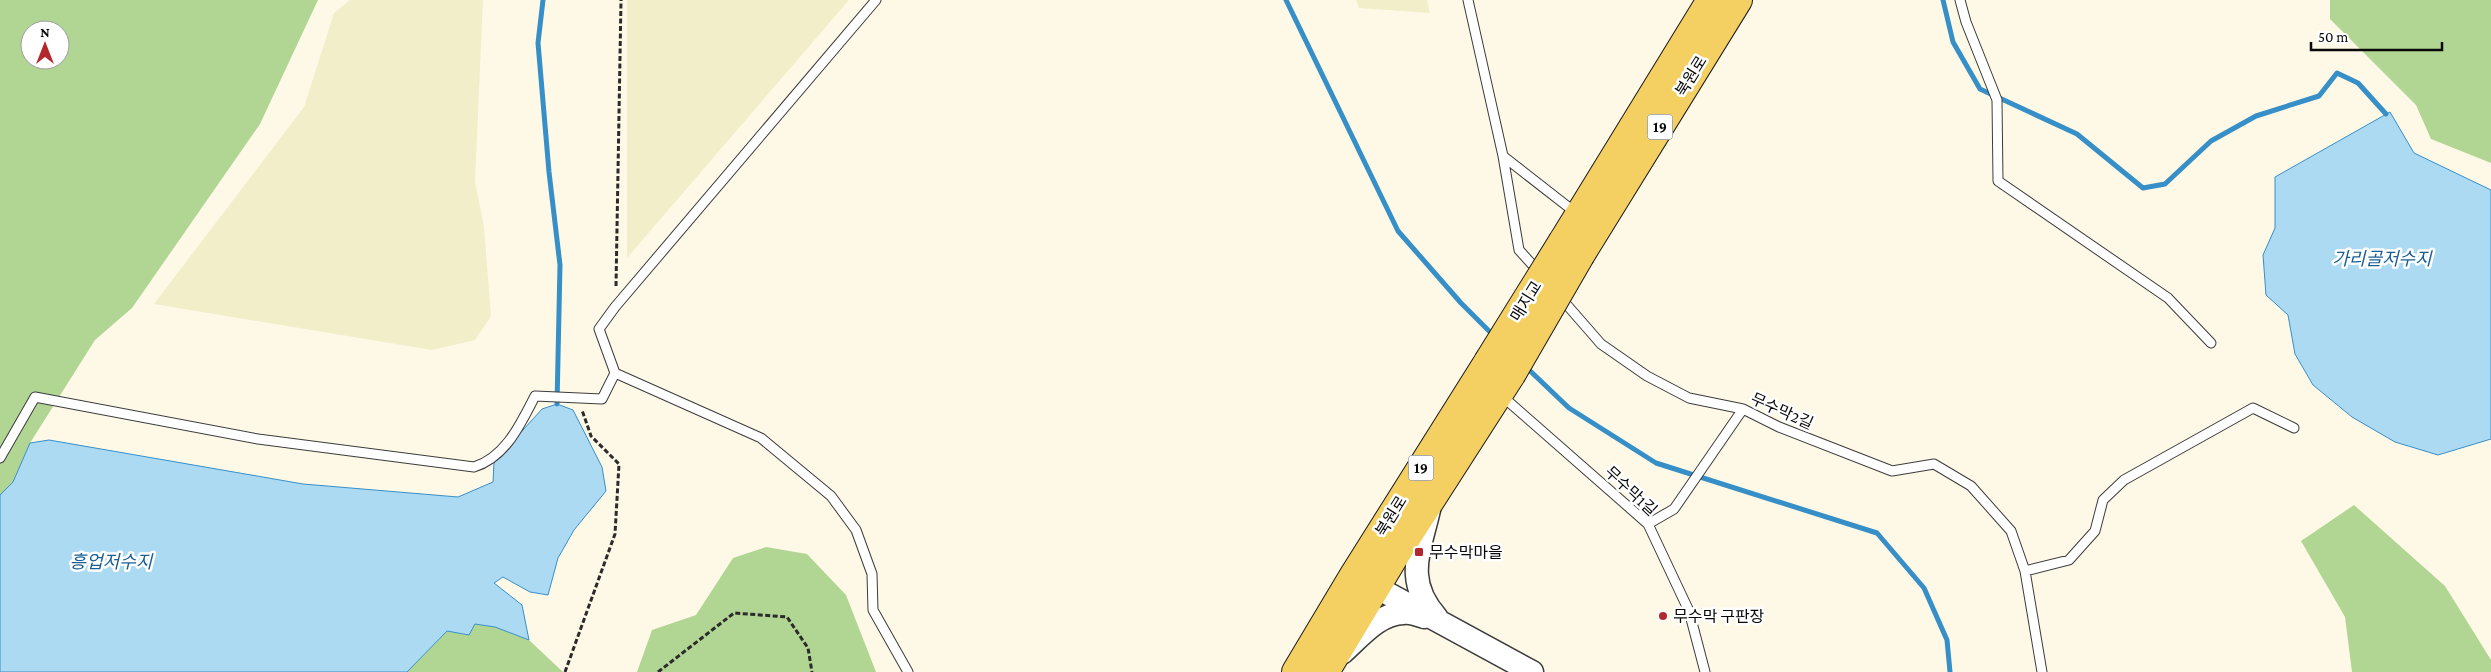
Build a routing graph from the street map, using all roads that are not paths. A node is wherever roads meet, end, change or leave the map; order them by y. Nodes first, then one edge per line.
1 (876, 0) edge
2 (1468, 0) edge
3 (1711, 0) edge
4 (1738, 0) edge
5 (1960, 0) edge
6 (1503, 156) junction
7 (1588, 222) junction
8 (1572, 247) joint
9 (2211, 343) dead end
10 (615, 374) junction
11 (1499, 376) junction
12 (1743, 409) junction
13 (2294, 428) dead end
14 (0, 458) edge
15 (1431, 498) junction
16 (1648, 524) junction
17 (2025, 571) junction
18 (1365, 581) junction
19 (1439, 620) junction
20 (1327, 669) edge
21 (908, 672) edge
22 (1296, 672) edge
23 (1532, 672) edge
24 (1705, 672) edge
25 (2042, 672) edge

1 - 10 lane
2 - 6 lane
3 - 7 main road, 북원로 / 19
4 - 7 main road, 북원로 / 19
5 - 9 lane
6 - 7 lane
6 - 12 lane, 무수막2길
7 - 8 main road, 북원로 / 19
8 - 11 main road, 매지교 / 19, bridge
10 - 14 lane
10 - 21 lane
11 - 15 main road, 북원로 / 19
11 - 16 lane, 무수막1길
11 - 18 main road, 북원로 / 19
12 - 16 lane
12 - 17 lane, 무수막2길
13 - 17 lane
15 - 18 main road, 북원로 / 19
15 - 19 street
16 - 24 lane, 무수막1길
17 - 25 lane, 무수막2길
18 - 19 street
18 - 20 main road, 북원로 / 19
18 - 22 main road, 북원로 / 19
19 - 20 street
19 - 23 street

